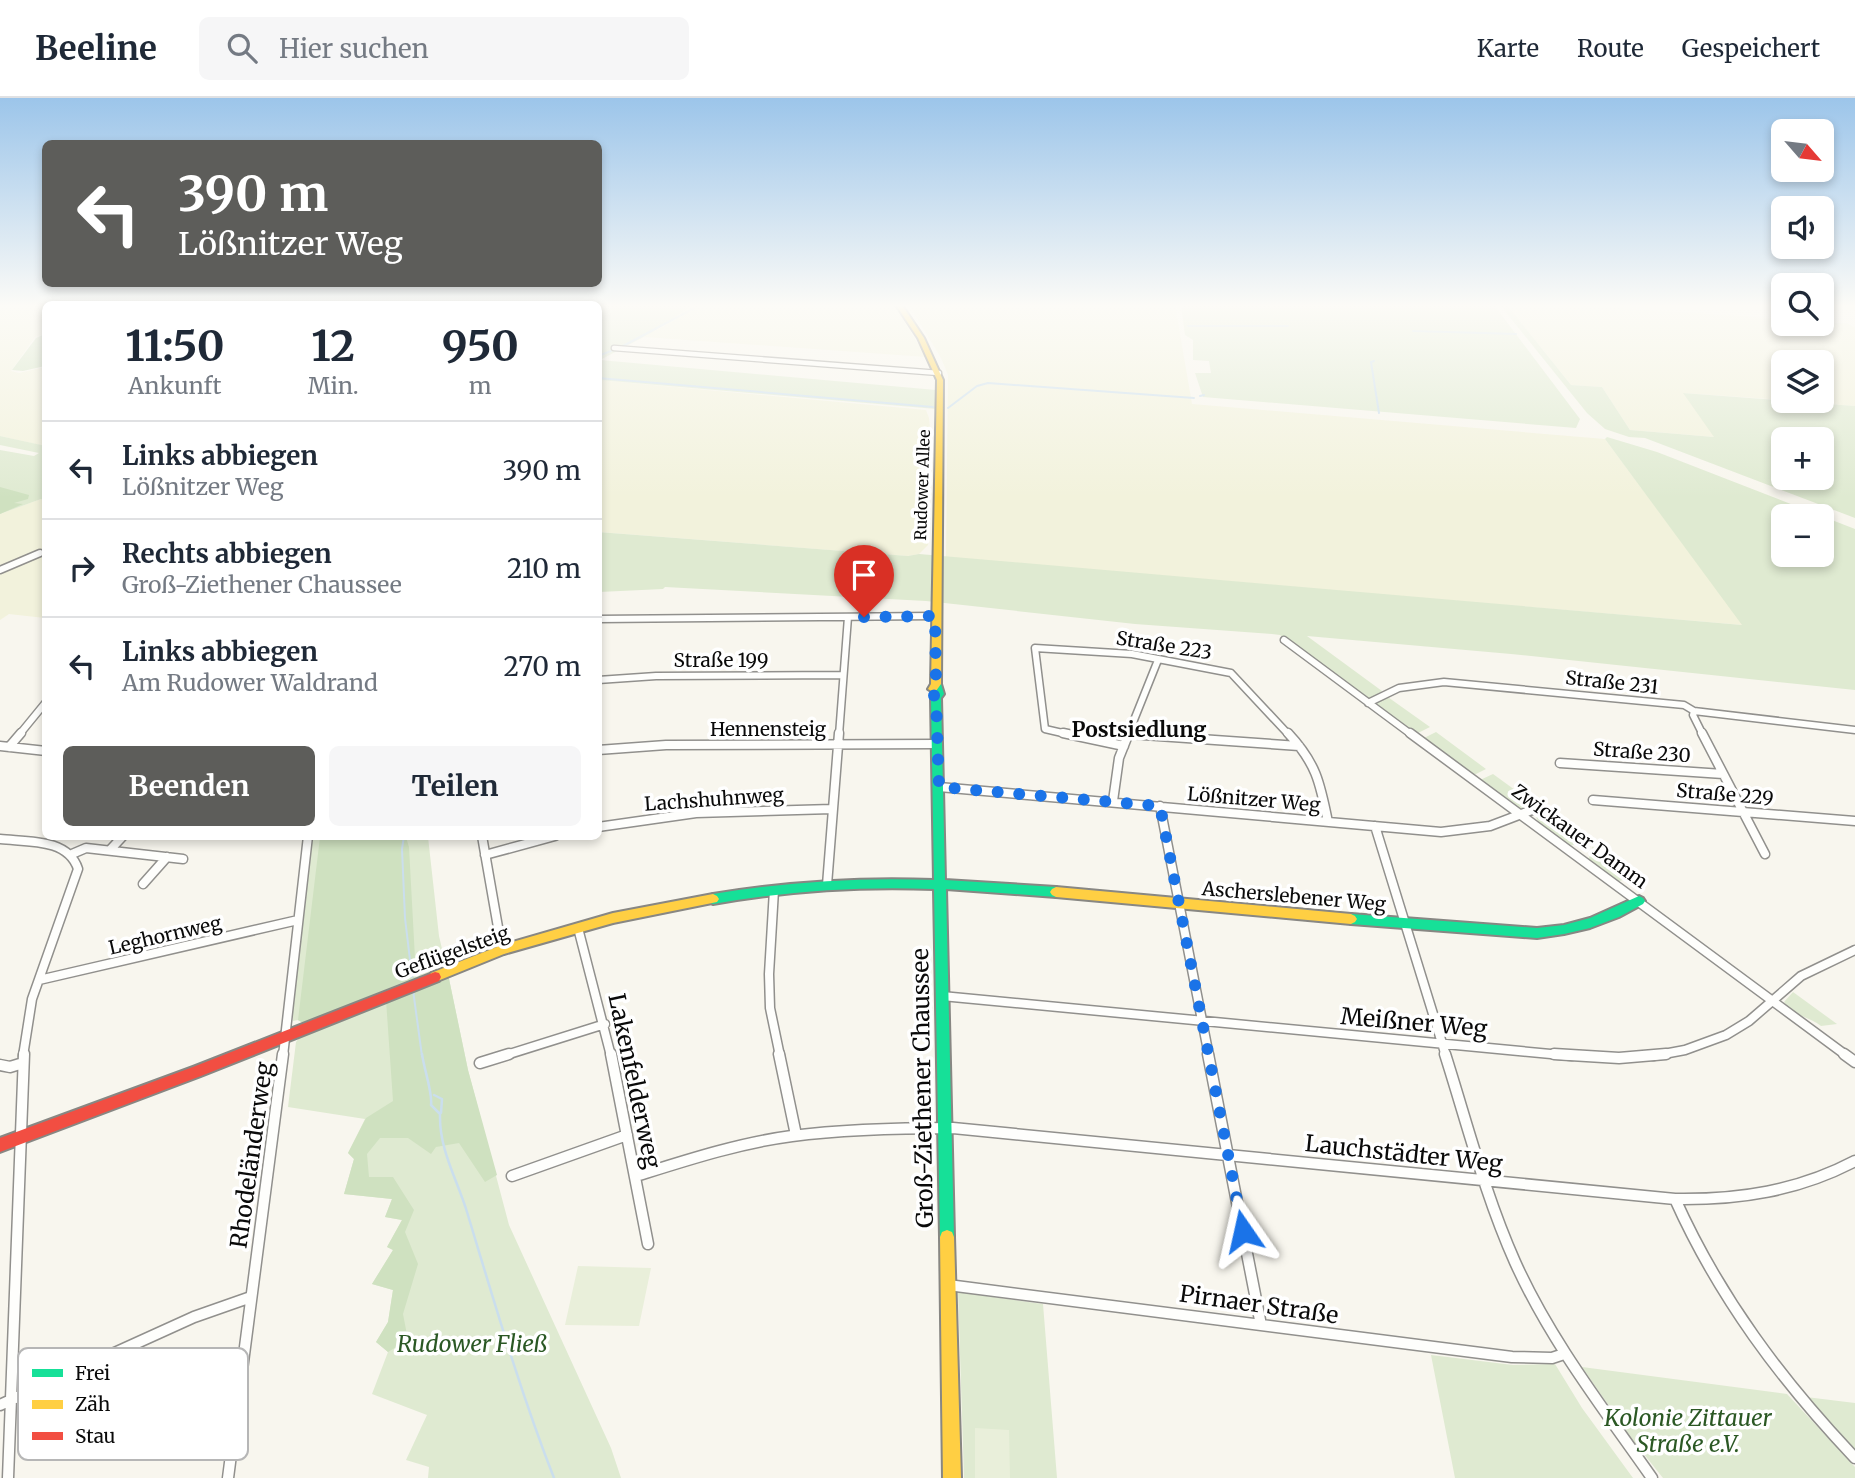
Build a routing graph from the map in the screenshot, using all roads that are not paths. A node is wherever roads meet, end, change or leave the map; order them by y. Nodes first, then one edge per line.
1 (892, 369) edge
2 (937, 369) edge
3 (939, 373) junction
4 (40, 554) dead end
5 (0, 570) edge
6 (935, 593) joint
7 (935, 616) junction
8 (848, 617) junction
9 (602, 620) edge
10 (1284, 639) dead end
11 (1158, 660) junction
12 (843, 675) junction
13 (602, 680) edge
14 (1368, 703) junction
15 (42, 707) edge
16 (1694, 711) junction
17 (1855, 730) edge
18 (1129, 734) junction
19 (937, 744) junction
20 (838, 745) junction
21 (0, 746) edge
22 (1124, 746) junction
23 (1300, 746) junction
24 (9, 747) junction
25 (602, 750) edge
26 (42, 751) edge
27 (1560, 762) dead end
28 (1723, 774) junction
29 (939, 787) junction
30 (1593, 800) dead end
31 (1112, 801) junction
32 (1160, 806) junction
33 (1540, 807) dead end
34 (832, 809) junction
35 (1744, 812) junction
36 (1522, 816) junction
37 (1328, 821) junction
38 (1855, 821) edge
39 (602, 826) edge
40 (1375, 826) junction
41 (0, 839) edge
42 (119, 840) edge
43 (308, 840) edge
44 (483, 840) edge
45 (540, 840) edge
46 (110, 850) junction
47 (72, 854) junction
48 (1765, 854) dead end
49 (485, 855) junction
50 (167, 857) junction
51 (183, 859) dead end
52 (939, 882) junction
53 (144, 884) dead end
54 (827, 884) junction
55 (774, 890) junction
56 (1639, 901) junction
57 (1177, 903) junction
58 (298, 920) junction
59 (1404, 924) junction
60 (578, 928) junction
61 (502, 950) junction
62 (1855, 950) edge
63 (39, 980) junction
64 (941, 996) junction
65 (1772, 1000) junction
66 (1202, 1020) junction
67 (605, 1024) junction
68 (286, 1035) junction
69 (1442, 1043) junction
70 (1855, 1062) edge
71 (23, 1063) junction
72 (480, 1063) dead end
73 (0, 1065) edge
74 (944, 1128) junction
75 (627, 1135) junction
76 (796, 1135) junction
77 (19, 1138) junction
78 (0, 1145) edge
79 (1227, 1154) junction
80 (1855, 1161) edge
81 (636, 1176) junction
82 (512, 1177) dead end
83 (1484, 1180) junction
84 (1675, 1199) junction
85 (648, 1244) dead end
86 (948, 1285) junction
87 (251, 1297) junction
88 (1261, 1325) junction
89 (126, 1348) edge
90 (245, 1348) edge
91 (1564, 1354) junction
92 (5, 1403) edge
93 (1855, 1458) edge
94 (230, 1460) edge
95 (8, 1478) edge
96 (228, 1478) edge
97 (952, 1478) edge
98 (1652, 1478) edge

1 - 3 street
2 - 3 street, Rudower Allee
3 - 6 street, Rudower Allee
4 - 5 street
6 - 7 street, Groß-Ziethener Chaussee
7 - 8 street
7 - 19 street, Groß-Ziethener Chaussee
8 - 9 street
8 - 12 street
10 - 14 street, Zwickauer Damm
11 - 18 street
11 - 22 street, Straße 223
11 - 23 street, Straße 223
12 - 13 street, Straße 199
12 - 20 street
14 - 16 street, Straße 231
14 - 36 street, Zwickauer Damm
15 - 24 street
16 - 17 street, Straße 231
16 - 28 street
18 - 22 street
18 - 23 street
19 - 20 street, Hennensteig
19 - 29 street, Groß-Ziethener Chaussee
20 - 25 street, Hennensteig
20 - 34 street
21 - 24 street
22 - 31 street
23 - 37 street, Straße 223
24 - 26 street
27 - 28 street, Straße 230
28 - 35 street
29 - 31 street, Lößnitzer Weg
29 - 52 street, Groß-Ziethener Chaussee
30 - 35 street, Straße 229
31 - 32 street, Lößnitzer Weg
32 - 37 street, Lößnitzer Weg
32 - 57 street
33 - 36 street
34 - 39 street, Lachshuhnweg
34 - 54 street
35 - 38 street, Straße 229
35 - 48 street
36 - 40 street, Lößnitzer Weg
36 - 56 street, Zwickauer Damm
37 - 40 street, Lößnitzer Weg
40 - 59 street
41 - 47 street
42 - 46 street
43 - 58 street, Rhodeländerweg
44 - 49 street
45 - 49 street
46 - 47 street
46 - 50 street
47 - 63 street
49 - 61 street
50 - 51 street
50 - 53 street
52 - 54 street, Geflügelsteig
52 - 57 street, Ascherslebener Weg
52 - 64 street, Groß-Ziethener Chaussee
54 - 55 street, Geflügelsteig
55 - 60 street, Geflügelsteig
55 - 76 street
56 - 59 street, Ascherslebener Weg
56 - 65 street, Zwickauer Damm
57 - 59 street, Ascherslebener Weg
57 - 66 street
58 - 63 street, Leghornweg
58 - 68 street, Rhodeländerweg
59 - 69 street
60 - 61 street, Geflügelsteig
60 - 67 street, Lakenfelderweg
61 - 68 street, Geflügelsteig
62 - 65 street, Meißner Weg
63 - 71 street
64 - 66 street, Meißner Weg
64 - 74 street, Groß-Ziethener Chaussee
65 - 69 street, Meißner Weg
65 - 70 street, Zwickauer Damm
66 - 69 street, Meißner Weg
66 - 79 street
67 - 72 street
67 - 75 street, Lakenfelderweg
68 - 77 street, Geflügelsteig
68 - 87 street, Rhodeländerweg
69 - 83 street
71 - 73 street
71 - 77 street
74 - 76 street, Lauchstädter Weg
74 - 79 street, Lauchstädter Weg
74 - 86 street, Groß-Ziethener Chaussee
75 - 81 street, Lakenfelderweg
75 - 82 street
76 - 81 street, Lauchstädter Weg
77 - 78 street, Geflügelsteig
77 - 92 street
79 - 83 street, Lauchstädter Weg
79 - 88 street
80 - 84 street, Lauchstädter Weg
81 - 85 street, Lakenfelderweg
83 - 84 street, Lauchstädter Weg
83 - 91 street
84 - 93 street
86 - 88 street, Pirnaer Straße
86 - 97 street, Groß-Ziethener Chaussee
87 - 89 street
87 - 90 street, Rhodeländerweg
88 - 91 street, Pirnaer Straße
91 - 98 street
92 - 95 street
94 - 96 street, Rhodeländerweg

